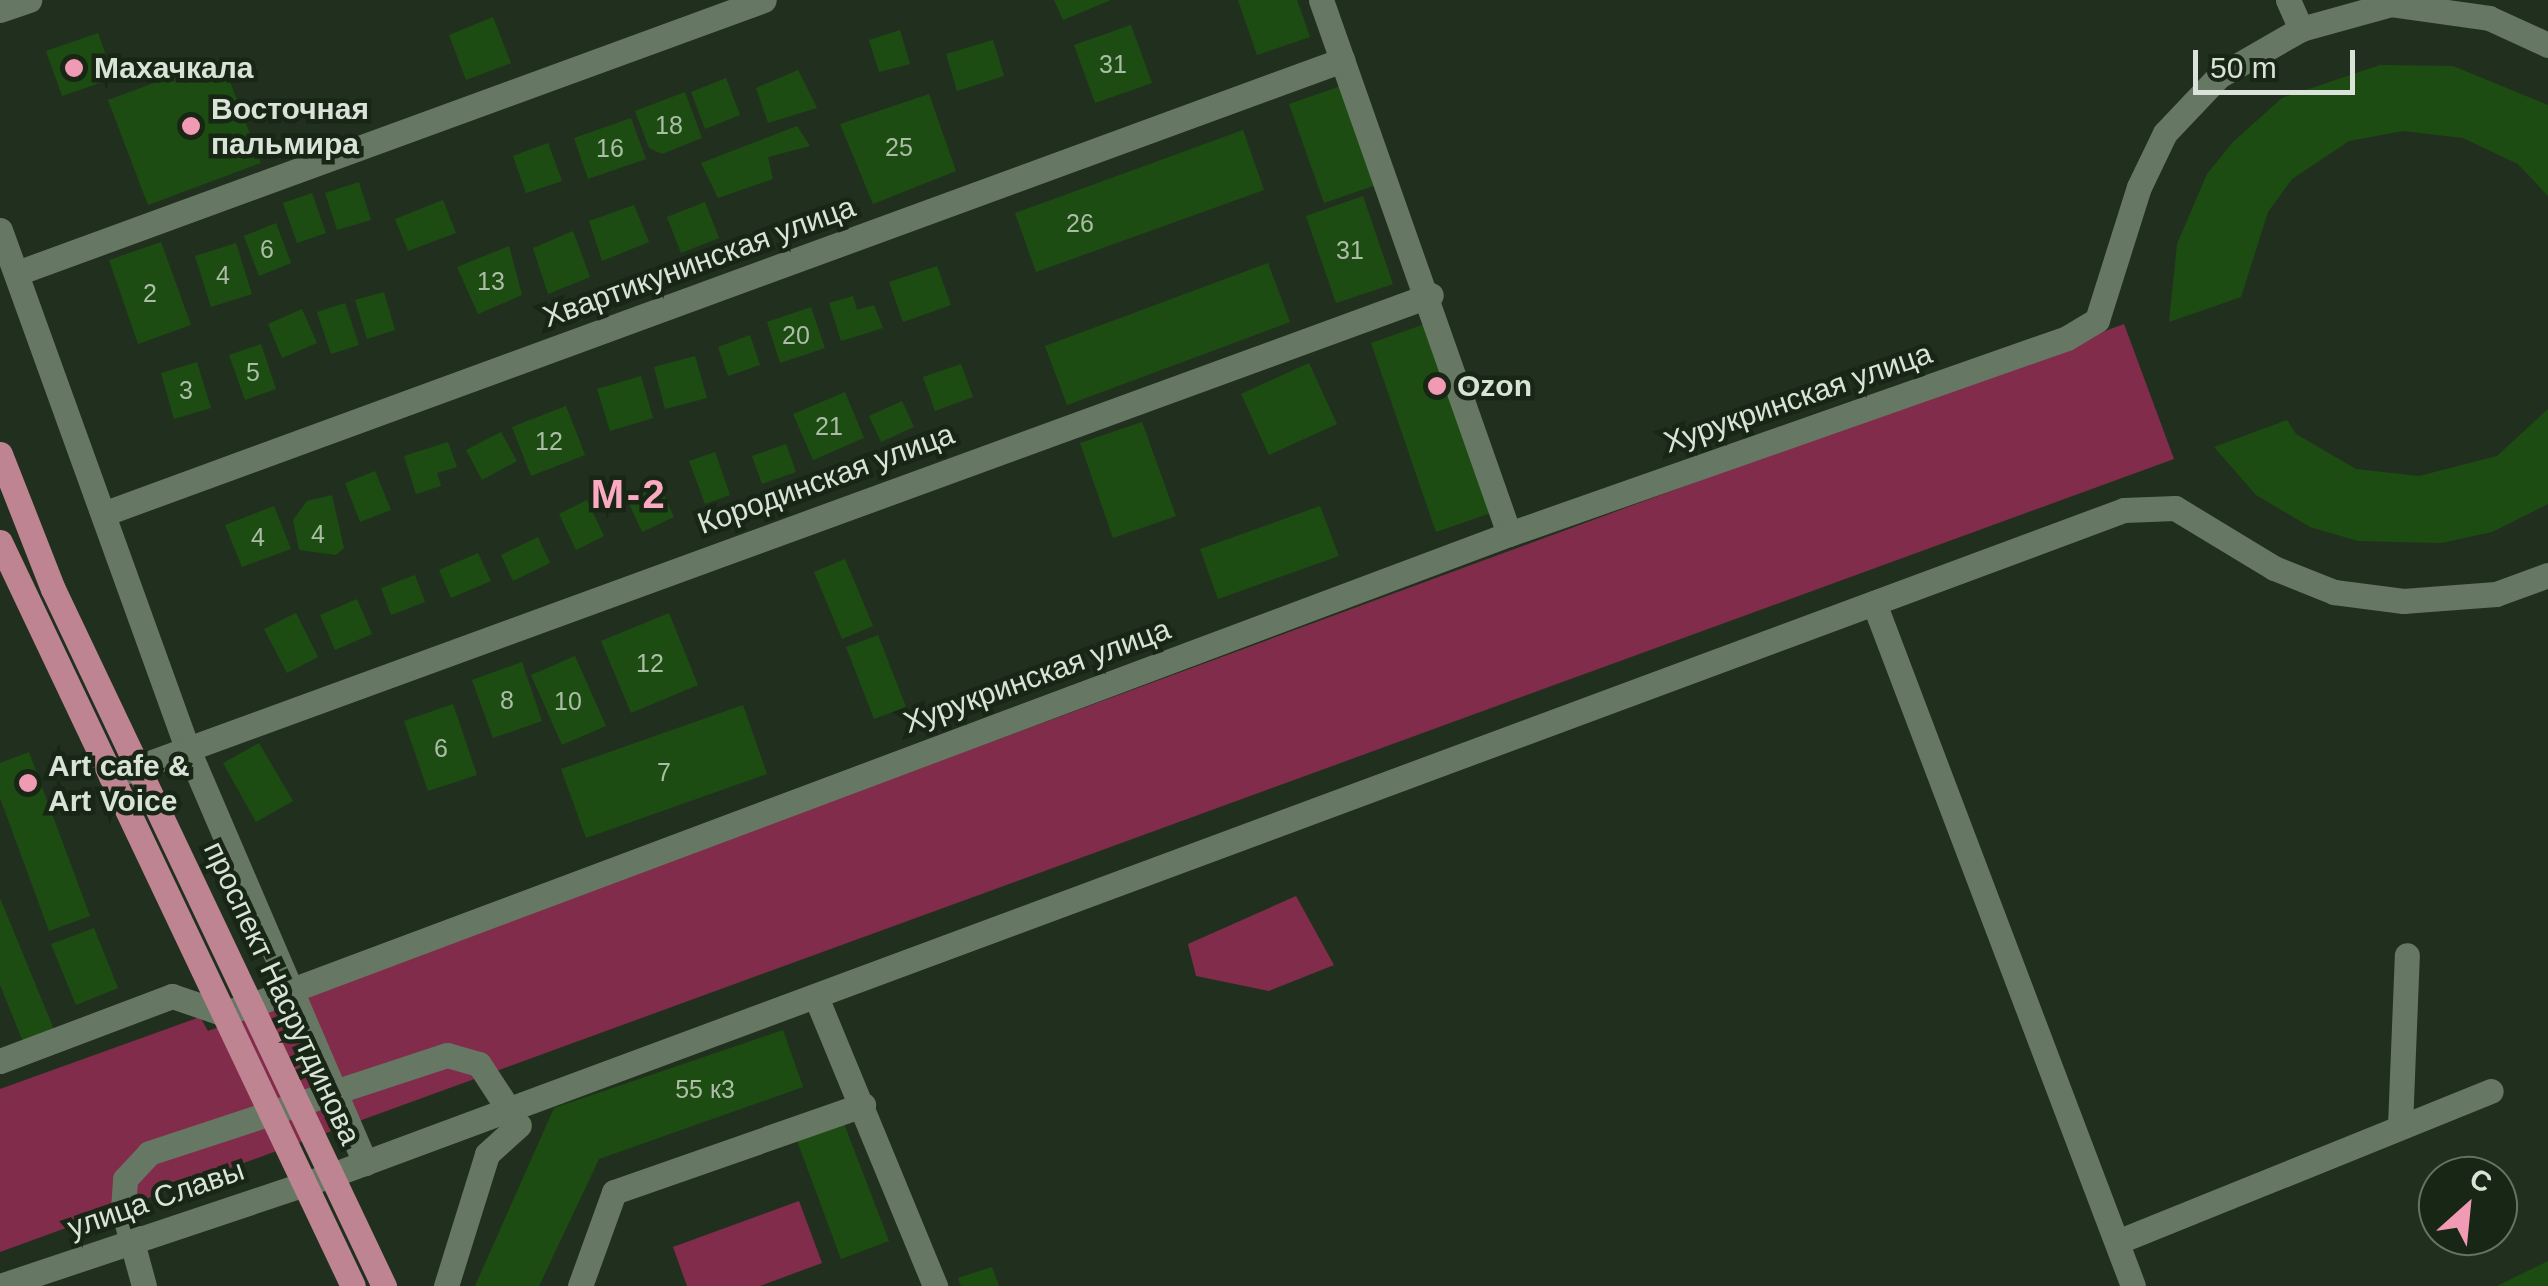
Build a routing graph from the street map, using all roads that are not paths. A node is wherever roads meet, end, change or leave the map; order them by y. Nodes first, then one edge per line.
1 (29, 0) edge
2 (764, 0) edge
3 (1321, 0) edge
4 (2288, 0) edge
5 (0, 10) edge
6 (2301, 29) junction
7 (2548, 46) edge
8 (1342, 60) junction
9 (0, 230) edge
10 (16, 274) junction
11 (1430, 295) junction
12 (0, 454) edge
13 (102, 514) junction
14 (1509, 534) junction
15 (0, 542) edge
16 (2548, 575) edge
17 (1874, 603) junction
18 (186, 745) junction
19 (137, 767) junction
20 (111, 776) junction
21 (2407, 955) dead end
22 (288, 993) junction
23 (816, 997) junction
24 (253, 1007) junction
25 (224, 1018) junction
26 (0, 1061) edge
27 (2491, 1092) dead end
28 (863, 1105) junction
29 (514, 1117) junction
30 (2400, 1126) junction
31 (365, 1163) junction
32 (332, 1175) junction
33 (302, 1184) junction
34 (128, 1242) junction
35 (2116, 1242) junction
36 (0, 1286) edge
37 (144, 1286) edge
38 (354, 1286) edge
39 (384, 1286) edge
40 (446, 1286) edge
41 (580, 1286) edge
42 (935, 1286) edge
43 (2133, 1286) edge

1 - 5 street
2 - 10 street
3 - 8 street
4 - 6 street
6 - 7 street
6 - 14 street, Хурукринская улица
8 - 11 street
8 - 13 street, Хвартикунинская улица
9 - 10 street
10 - 13 street
11 - 14 street
11 - 18 street, Кородинская улица
12 - 19 main road, проспект Насрутдинова
13 - 18 street
14 - 22 street, Хурукринская улица
15 - 20 main road, проспект Насрутдинова
16 - 17 street, улица Славы
17 - 23 street, улица Славы
17 - 35 street
18 - 19 street, Кородинская улица
18 - 22 street
19 - 20 street, Кородинская улица
19 - 24 main road, проспект Насрутдинова
20 - 25 main road, проспект Насрутдинова
21 - 30 street
22 - 24 street, Хурукринская улица
22 - 31 street
23 - 28 street
23 - 29 street, улица Славы
24 - 25 street, Хурукринская улица
24 - 32 main road, проспект Насрутдинова
25 - 26 street
25 - 33 main road, проспект Насрутдинова
27 - 30 street
28 - 41 street
28 - 42 street
29 - 31 street, улица Славы
29 - 34 street
29 - 40 street
30 - 35 street
31 - 32 street, улица Славы
32 - 33 street, улица Славы
32 - 39 main road, проспект Насрутдинова
33 - 34 street, улица Славы
33 - 38 main road, проспект Насрутдинова
34 - 36 street, улица Славы
34 - 37 street
35 - 43 street

